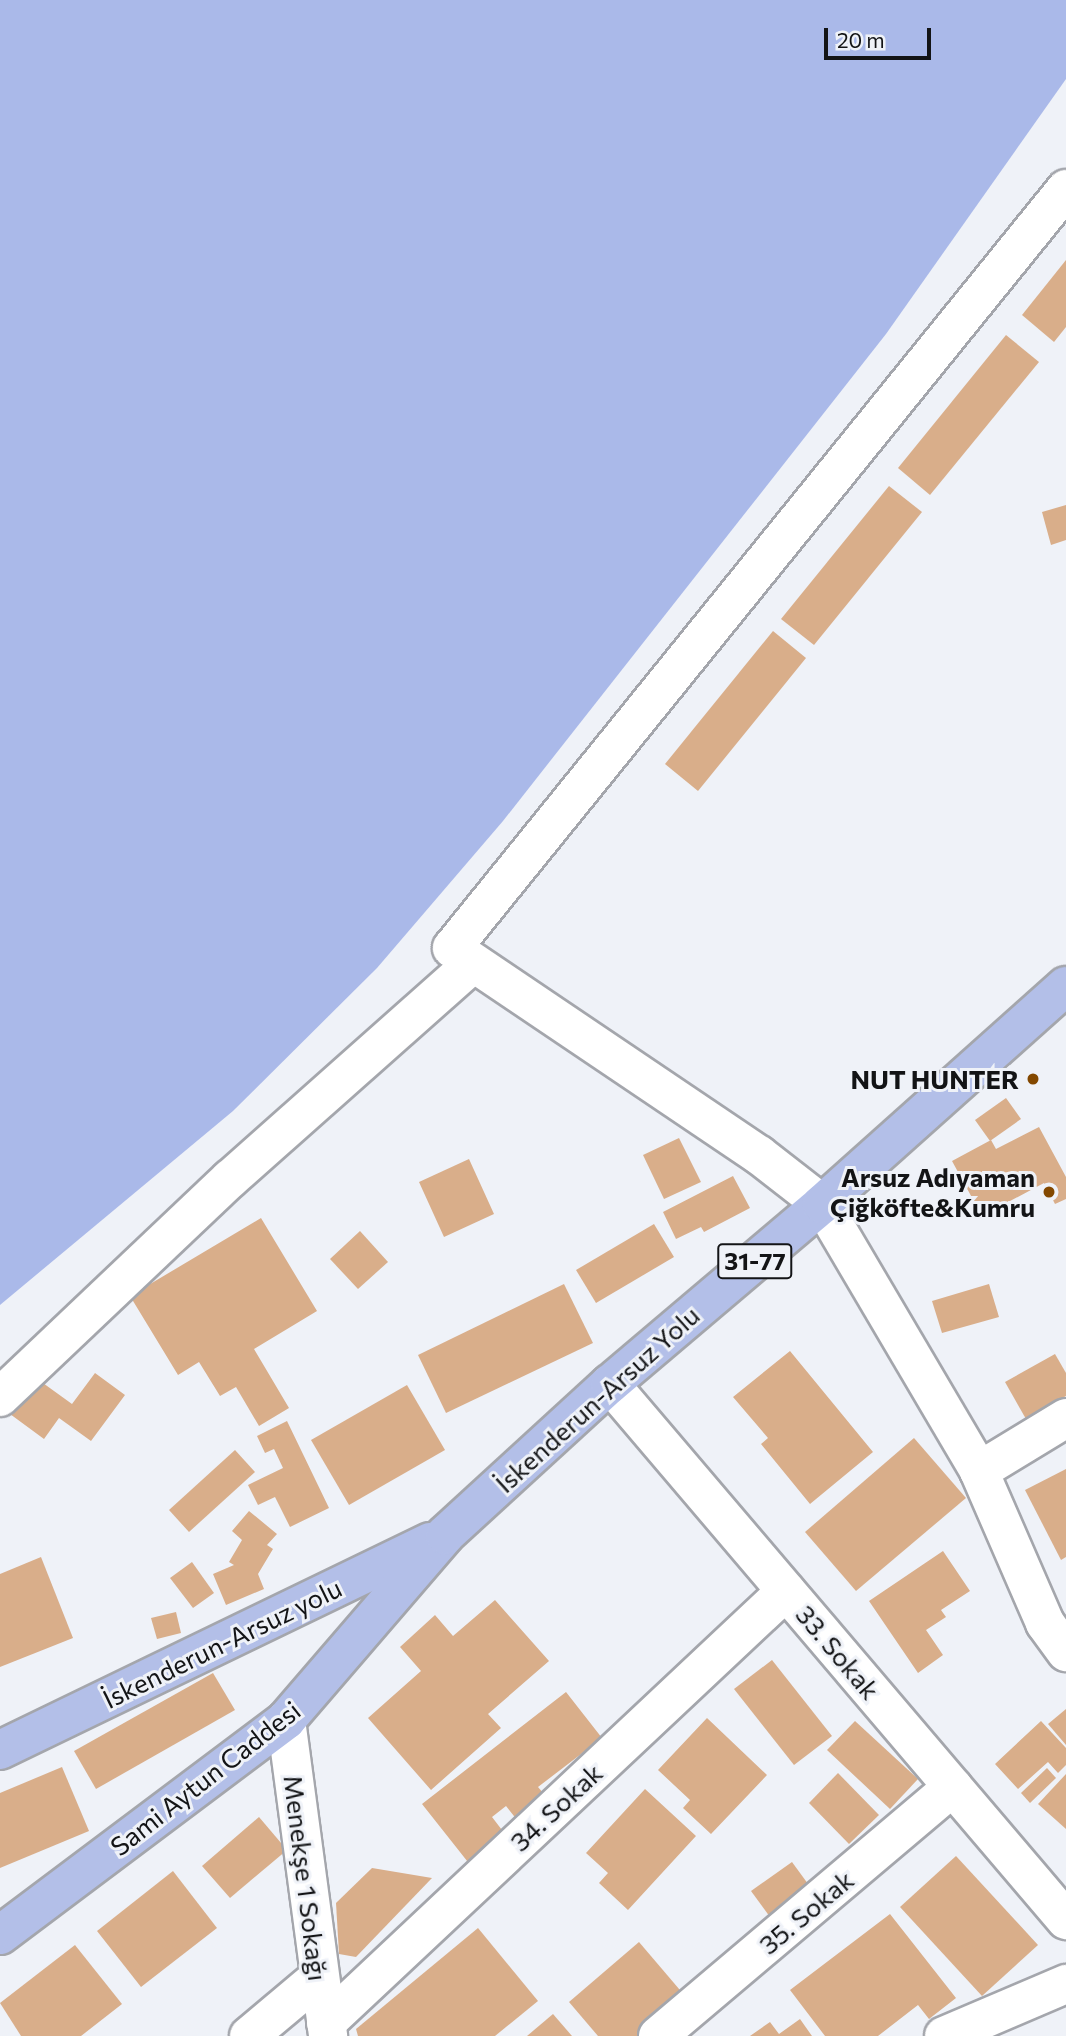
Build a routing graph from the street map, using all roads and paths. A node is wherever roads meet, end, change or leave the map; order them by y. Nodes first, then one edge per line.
1 (1066, 190) edge
2 (472, 964) junction
3 (1066, 986) edge
4 (822, 1204) junction
5 (610, 1384) junction
6 (0, 1397) edge
7 (1066, 1418) edge
8 (979, 1471) junction
9 (445, 1535) junction
10 (786, 1591) junction
11 (1066, 1652) edge
12 (286, 1720) junction
13 (0, 1750) edge
14 (953, 1787) junction
15 (1066, 1920) edge
16 (0, 1936) edge
17 (317, 1979) junction
18 (1066, 1984) edge
19 (327, 2029) edge
20 (249, 2036) edge
21 (658, 2036) edge
22 (944, 2036) edge

1 - 2 street
2 - 4 street
2 - 6 street
3 - 4 main road, İskenderun-Arsuz Yolu / 31-77
4 - 5 main road, İskenderun-Arsuz Yolu / 31-77
4 - 8 street
5 - 9 main road, İskenderun-Arsuz Yolu / 31-77
5 - 10 street, 33. Sokak
7 - 8 street
8 - 11 street
9 - 12 main road, Sami Aytun Caddesi
9 - 13 main road, İskenderun-Arsuz yolu / 31-77
10 - 14 street, 33. Sokak
10 - 19 street, 34. Sokak
12 - 16 main road, Sami Aytun Caddesi
12 - 17 street, Menekşe 1 Sokağı
14 - 15 street, 33. Sokak
14 - 21 street, 35. Sokak
17 - 19 street, Menekşe 1 Sokağı
17 - 20 street
18 - 22 street

